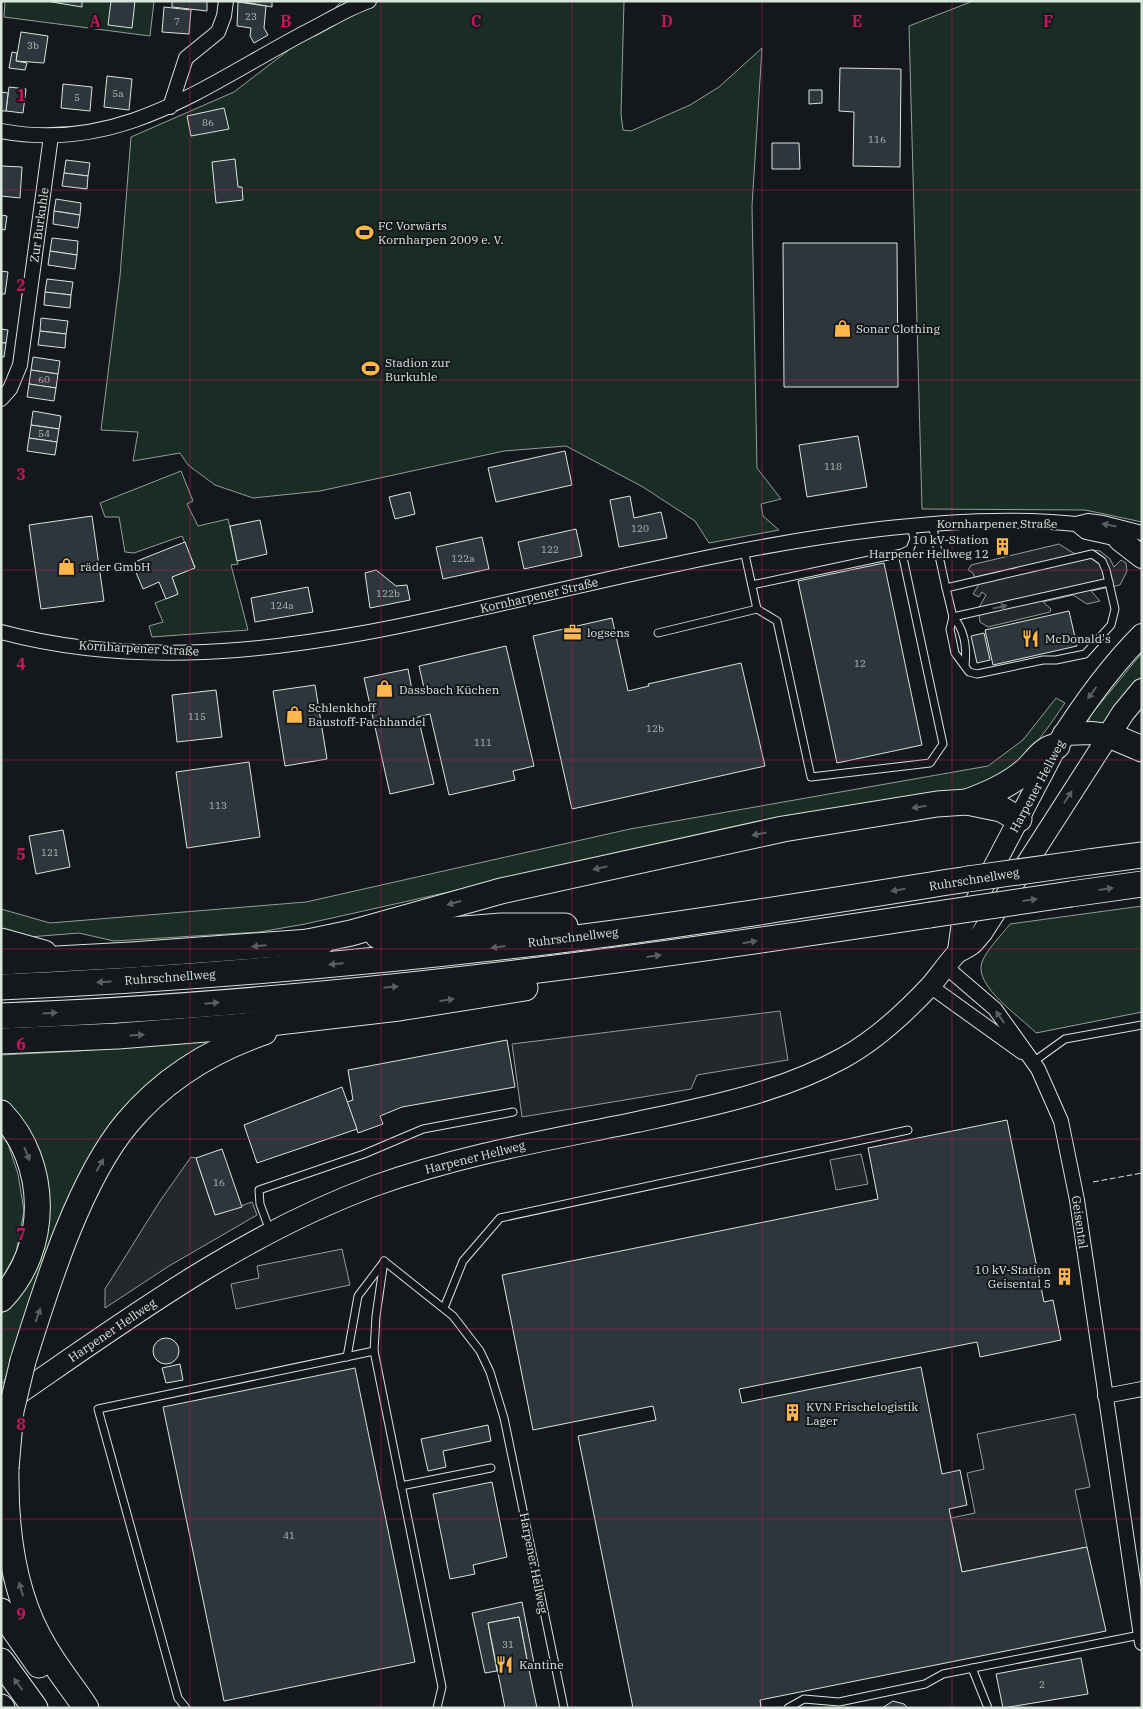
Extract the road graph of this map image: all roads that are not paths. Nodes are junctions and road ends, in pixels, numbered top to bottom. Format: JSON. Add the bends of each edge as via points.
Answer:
{"nodes":[{"id":1,"x":226,"y":1,"type":"edge"},
{"id":2,"x":369,"y":1,"type":"edge"},
{"id":3,"x":170,"y":107,"type":"junction"},
{"id":4,"x":1,"y":131,"type":"edge"},
{"id":5,"x":51,"y":136,"type":"junction"},
{"id":6,"x":1,"y":399,"type":"edge"},
{"id":7,"x":932,"y":524,"type":"junction"},
{"id":8,"x":1076,"y":524,"type":"junction"},
{"id":9,"x":911,"y":526,"type":"junction"},
{"id":10,"x":1142,"y":533,"type":"edge"},
{"id":11,"x":1120,"y":540,"type":"junction"},
{"id":12,"x":1142,"y":546,"type":"edge"},
{"id":13,"x":744,"y":550,"type":"junction"},
{"id":14,"x":902,"y":554,"type":"junction"},
{"id":15,"x":1142,"y":556,"type":"edge"},
{"id":16,"x":1109,"y":582,"type":"junction"},
{"id":17,"x":752,"y":585,"type":"junction"},
{"id":18,"x":946,"y":588,"type":"junction"},
{"id":19,"x":758,"y":609,"type":"junction"},
{"id":20,"x":952,"y":617,"type":"junction"},
{"id":21,"x":1142,"y":622,"type":"edge"},
{"id":22,"x":1,"y":632,"type":"edge"},
{"id":23,"x":658,"y":633,"type":"dead end"},
{"id":24,"x":1142,"y":635,"type":"edge"},
{"id":25,"x":1122,"y":654,"type":"junction"},
{"id":26,"x":965,"y":666,"type":"junction"},
{"id":27,"x":1142,"y":690,"type":"edge"},
{"id":28,"x":1109,"y":735,"type":"junction"},
{"id":29,"x":1061,"y":740,"type":"junction"},
{"id":30,"x":1142,"y":749,"type":"edge"},
{"id":31,"x":968,"y":802,"type":"junction"},
{"id":32,"x":1019,"y":819,"type":"junction"},
{"id":33,"x":1142,"y":855,"type":"edge"},
{"id":34,"x":1029,"y":856,"type":"junction"},
{"id":35,"x":1142,"y":884,"type":"edge"},
{"id":36,"x":685,"y":923,"type":"junction"},
{"id":37,"x":1,"y":941,"type":"edge"},
{"id":38,"x":308,"y":942,"type":"junction"},
{"id":39,"x":88,"y":958,"type":"junction"},
{"id":40,"x":952,"y":959,"type":"junction"},
{"id":41,"x":1,"y":962,"type":"edge"},
{"id":42,"x":606,"y":963,"type":"junction"},
{"id":43,"x":930,"y":986,"type":"junction"},
{"id":44,"x":1,"y":987,"type":"edge"},
{"id":45,"x":1,"y":1016,"type":"edge"},
{"id":46,"x":326,"y":1017,"type":"junction"},
{"id":47,"x":1142,"y":1025,"type":"edge"},
{"id":48,"x":1,"y":1042,"type":"edge"},
{"id":49,"x":1031,"y":1059,"type":"junction"},
{"id":50,"x":513,"y":1112,"type":"dead end"},
{"id":51,"x":1,"y":1113,"type":"edge"},
{"id":52,"x":908,"y":1130,"type":"dead end"},
{"id":53,"x":270,"y":1232,"type":"junction"},
{"id":54,"x":384,"y":1261,"type":"junction"},
{"id":55,"x":1,"y":1299,"type":"edge"},
{"id":56,"x":444,"y":1308,"type":"junction"},
{"id":57,"x":374,"y":1351,"type":"junction"},
{"id":58,"x":347,"y":1357,"type":"junction"},
{"id":59,"x":1142,"y":1388,"type":"edge"},
{"id":60,"x":1105,"y":1396,"type":"junction"},
{"id":61,"x":1,"y":1406,"type":"edge"},
{"id":62,"x":491,"y":1468,"type":"dead end"},
{"id":63,"x":401,"y":1486,"type":"junction"},
{"id":64,"x":1136,"y":1568,"type":"edge"},
{"id":65,"x":1,"y":1611,"type":"edge"},
{"id":66,"x":1141,"y":1639,"type":"edge"},
{"id":67,"x":1,"y":1661,"type":"edge"},
{"id":68,"x":972,"y":1668,"type":"junction"},
{"id":69,"x":859,"y":1699,"type":"junction"},
{"id":70,"x":35,"y":1708,"type":"edge"},
{"id":71,"x":70,"y":1708,"type":"edge"},
{"id":72,"x":86,"y":1708,"type":"edge"},
{"id":73,"x":186,"y":1708,"type":"edge"},
{"id":74,"x":437,"y":1708,"type":"edge"},
{"id":75,"x":564,"y":1708,"type":"edge"},
{"id":76,"x":788,"y":1708,"type":"edge"},
{"id":77,"x":860,"y":1708,"type":"edge"},
{"id":78,"x":988,"y":1708,"type":"edge"}],
"edges":[{"from":1,"to":3,"type":"street","via":[[218,32],[186,58]]},
{"from":2,"to":3,"type":"street","via":[[275,48]]},
{"from":3,"to":5,"type":"street","via":[[134,122],[93,132]]},
{"from":4,"to":5,"type":"street"},
{"from":5,"to":6,"type":"street","name":"Zur Burkuhle","via":[[20,365],[10,389]]},
{"from":7,"to":8,"type":"street","name":"Kornharpener Straße","via":[[1021,521]]},
{"from":7,"to":9,"type":"street","name":"Kornharpener Straße"},
{"from":7,"to":18,"type":"lane"},
{"from":10,"to":8,"type":"street","name":"Kornharpener Straße","one_way":true,"via":[[1088,521]]},
{"from":8,"to":11,"type":"street","name":"Kornharpener Straße","via":[[1086,532]]},
{"from":9,"to":13,"type":"street","name":"Kornharpener Straße"},
{"from":9,"to":14,"type":"lane","via":[[914,539],[910,549]]},
{"from":11,"to":12,"type":"street","name":"Kornharpener Straße"},
{"from":11,"to":15,"type":"main road"},
{"from":13,"to":17,"type":"lane"},
{"from":13,"to":22,"type":"street","name":"Kornharpener Straße","via":[[432,620],[290,646],[232,651],[108,650],[38,641]]},
{"from":14,"to":17,"type":"lane"},
{"from":14,"to":19,"type":"lane","via":[[943,744],[930,763],[811,777],[777,621]]},
{"from":16,"to":18,"type":"lane","via":[[1102,561],[1092,554]]},
{"from":20,"to":16,"type":"lane","one_way":true},
{"from":16,"to":26,"type":"lane","via":[[1116,610],[1114,618],[1085,654],[977,674]]},
{"from":17,"to":19,"type":"lane"},
{"from":18,"to":20,"type":"lane"},
{"from":19,"to":23,"type":"lane"},
{"from":20,"to":26,"type":"lane","via":[[950,629],[955,653]]},
{"from":20,"to":26,"type":"lane","via":[[962,626]]},
{"from":21,"to":25,"type":"main road","via":[[1123,643]]},
{"from":24,"to":25,"type":"main road","name":"Harpener Hellweg"},
{"from":25,"to":29,"type":"main road","name":"Harpener Hellweg","one_way":true},
{"from":27,"to":28,"type":"main road","name":"Harpener Hellweg"},
{"from":28,"to":29,"type":"main road","via":[[1091,733]]},
{"from":28,"to":30,"type":"highway"},
{"from":34,"to":28,"type":"main road","name":"Harpener Hellweg","one_way":true},
{"from":29,"to":31,"type":"highway","via":[[1046,748],[1025,771],[1002,787]]},
{"from":29,"to":32,"type":"main road","name":"Harpener Hellweg"},
{"from":31,"to":32,"type":"highway","via":[[1001,809]]},
{"from":31,"to":38,"type":"highway","one_way":true,"via":[[783,829],[635,860],[484,895]]},
{"from":32,"to":34,"type":"main road","via":[[1027,834]]},
{"from":32,"to":40,"type":"main road","name":"Harpener Hellweg","via":[[961,929]]},
{"from":33,"to":36,"type":"highway","name":"Ruhrschnellweg","one_way":true,"bridge":true},
{"from":34,"to":40,"type":"main road","name":"Harpener Hellweg","via":[[982,933],[972,945]]},
{"from":42,"to":35,"type":"highway","one_way":true,"bridge":true},
{"from":36,"to":38,"type":"highway","via":[[501,926]]},
{"from":36,"to":44,"type":"highway","name":"Ruhrschnellweg","one_way":true,"via":[[355,962]]},
{"from":37,"to":39,"type":"highway","via":[[38,952]]},
{"from":38,"to":39,"type":"highway","one_way":true},
{"from":39,"to":41,"type":"highway"},
{"from":40,"to":43,"type":"main road","name":"Harpener Hellweg"},
{"from":49,"to":40,"type":"street","name":"Geisental","one_way":true,"via":[[995,1009]]},
{"from":45,"to":42,"type":"highway","one_way":true,"via":[[253,1000]]},
{"from":46,"to":42,"type":"highway","one_way":true,"via":[[516,990]]},
{"from":43,"to":49,"type":"street","name":"Geisental"},
{"from":43,"to":53,"type":"main road","name":"Harpener Hellweg","via":[[880,1032],[843,1058],[759,1093],[444,1163],[364,1190]]},
{"from":48,"to":46,"type":"highway","one_way":true,"via":[[168,1032]]},
{"from":72,"to":46,"type":"highway","one_way":true,"bridge":true,"via":[[45,1648],[27,1611],[10,1540],[6,1507],[11,1411],[43,1300],[80,1203],[128,1122],[181,1074],[215,1054],[278,1028]]},
{"from":47,"to":49,"type":"lane","via":[[1065,1039]]},
{"from":49,"to":60,"type":"street","name":"Geisental","via":[[1061,1120],[1071,1164]]},
{"from":50,"to":53,"type":"lane","via":[[423,1129],[364,1154],[259,1190],[260,1204]]},
{"from":51,"to":55,"type":"highway","one_way":true,"via":[[17,1133],[30,1160],[38,1203],[34,1237],[27,1260],[19,1278]]},
{"from":52,"to":56,"type":"lane","via":[[500,1218],[463,1262]]},
{"from":53,"to":61,"type":"main road","name":"Harpener Hellweg","via":[[182,1283]]},
{"from":54,"to":56,"type":"lane","name":"Harpener Hellweg"},
{"from":54,"to":57,"type":"lane"},
{"from":54,"to":58,"type":"lane","via":[[358,1296]]},
{"from":56,"to":75,"type":"lane","name":"Harpener Hellweg","via":[[480,1351],[504,1418]]},
{"from":57,"to":58,"type":"lane"},
{"from":57,"to":63,"type":"lane"},
{"from":58,"to":73,"type":"lane","via":[[98,1408],[178,1698]]},
{"from":59,"to":60,"type":"street"},
{"from":60,"to":64,"type":"street","name":"Geisental"},
{"from":62,"to":63,"type":"lane"},
{"from":63,"to":74,"type":"lane","via":[[442,1687]]},
{"from":64,"to":66,"type":"street","name":"Geisental"},
{"from":65,"to":71,"type":"highway"},
{"from":66,"to":68,"type":"lane"},
{"from":70,"to":67,"type":"highway","one_way":true},
{"from":68,"to":69,"type":"lane","via":[[943,1674],[926,1684]]},
{"from":68,"to":78,"type":"lane"},
{"from":69,"to":76,"type":"lane","via":[[840,1702],[804,1699]]},
{"from":69,"to":77,"type":"lane"}]}
